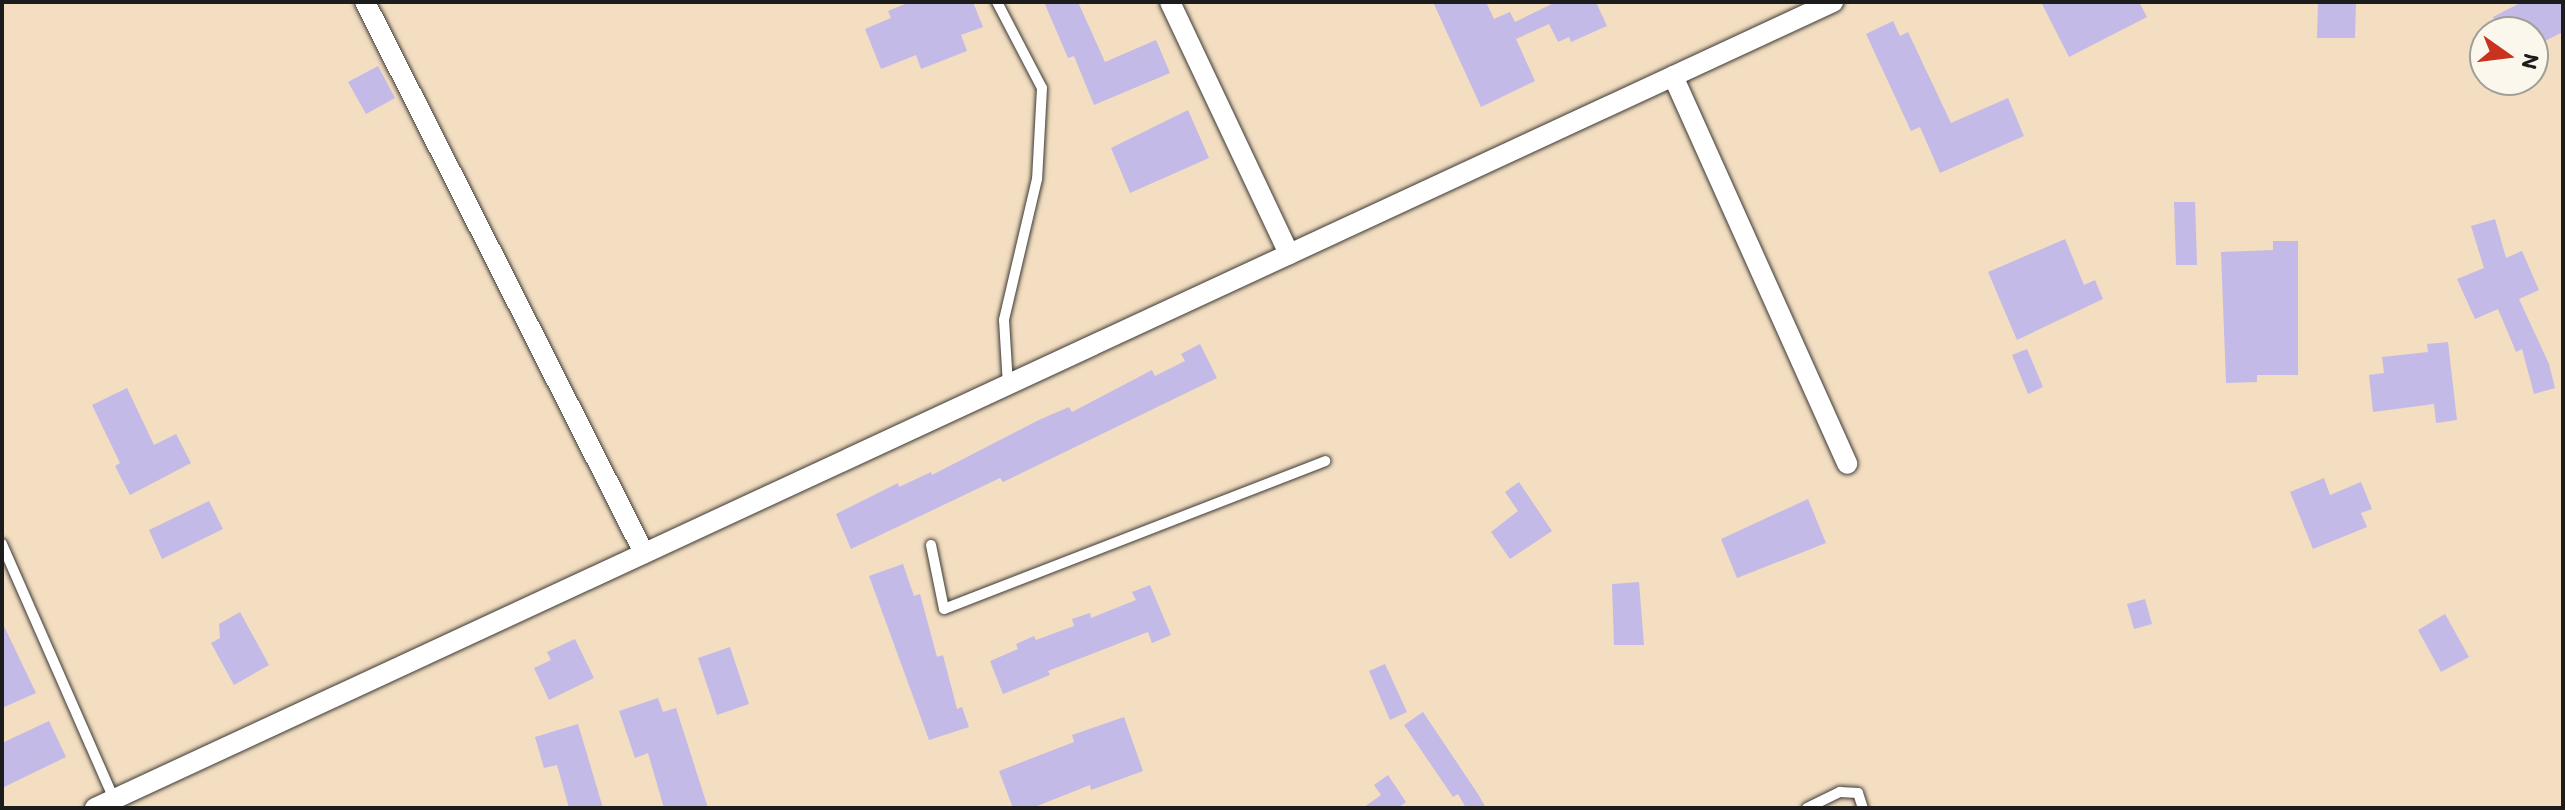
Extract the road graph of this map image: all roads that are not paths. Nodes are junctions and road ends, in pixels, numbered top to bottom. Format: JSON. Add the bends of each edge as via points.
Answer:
{"nodes":[{"id":1,"x":365,"y":2,"type":"edge"},
{"id":2,"x":997,"y":2,"type":"edge"},
{"id":3,"x":1170,"y":2,"type":"edge"},
{"id":4,"x":1828,"y":3,"type":"edge"},
{"id":5,"x":1673,"y":76,"type":"junction"},
{"id":6,"x":1289,"y":254,"type":"junction"},
{"id":7,"x":1008,"y":385,"type":"junction"},
{"id":8,"x":1325,"y":461,"type":"dead end"},
{"id":9,"x":1847,"y":464,"type":"dead end"},
{"id":10,"x":2,"y":544,"type":"edge"},
{"id":11,"x":931,"y":545,"type":"dead end"},
{"id":12,"x":644,"y":553,"type":"junction"},
{"id":13,"x":104,"y":804,"type":"edge"},
{"id":14,"x":1807,"y":808,"type":"edge"},
{"id":15,"x":1863,"y":808,"type":"edge"}],
"edges":[{"from":1,"to":12,"type":"street"},
{"from":2,"to":7,"type":"lane","via":[[1042,88],[1037,179],[1004,320]]},
{"from":3,"to":6,"type":"street"},
{"from":4,"to":5,"type":"street"},
{"from":5,"to":6,"type":"street"},
{"from":5,"to":9,"type":"street"},
{"from":6,"to":7,"type":"street"},
{"from":7,"to":12,"type":"street"},
{"from":8,"to":11,"type":"lane","via":[[944,609]]},
{"from":10,"to":13,"type":"lane"},
{"from":12,"to":13,"type":"street"},
{"from":14,"to":15,"type":"lane","via":[[1840,792],[1858,793]]}]}
